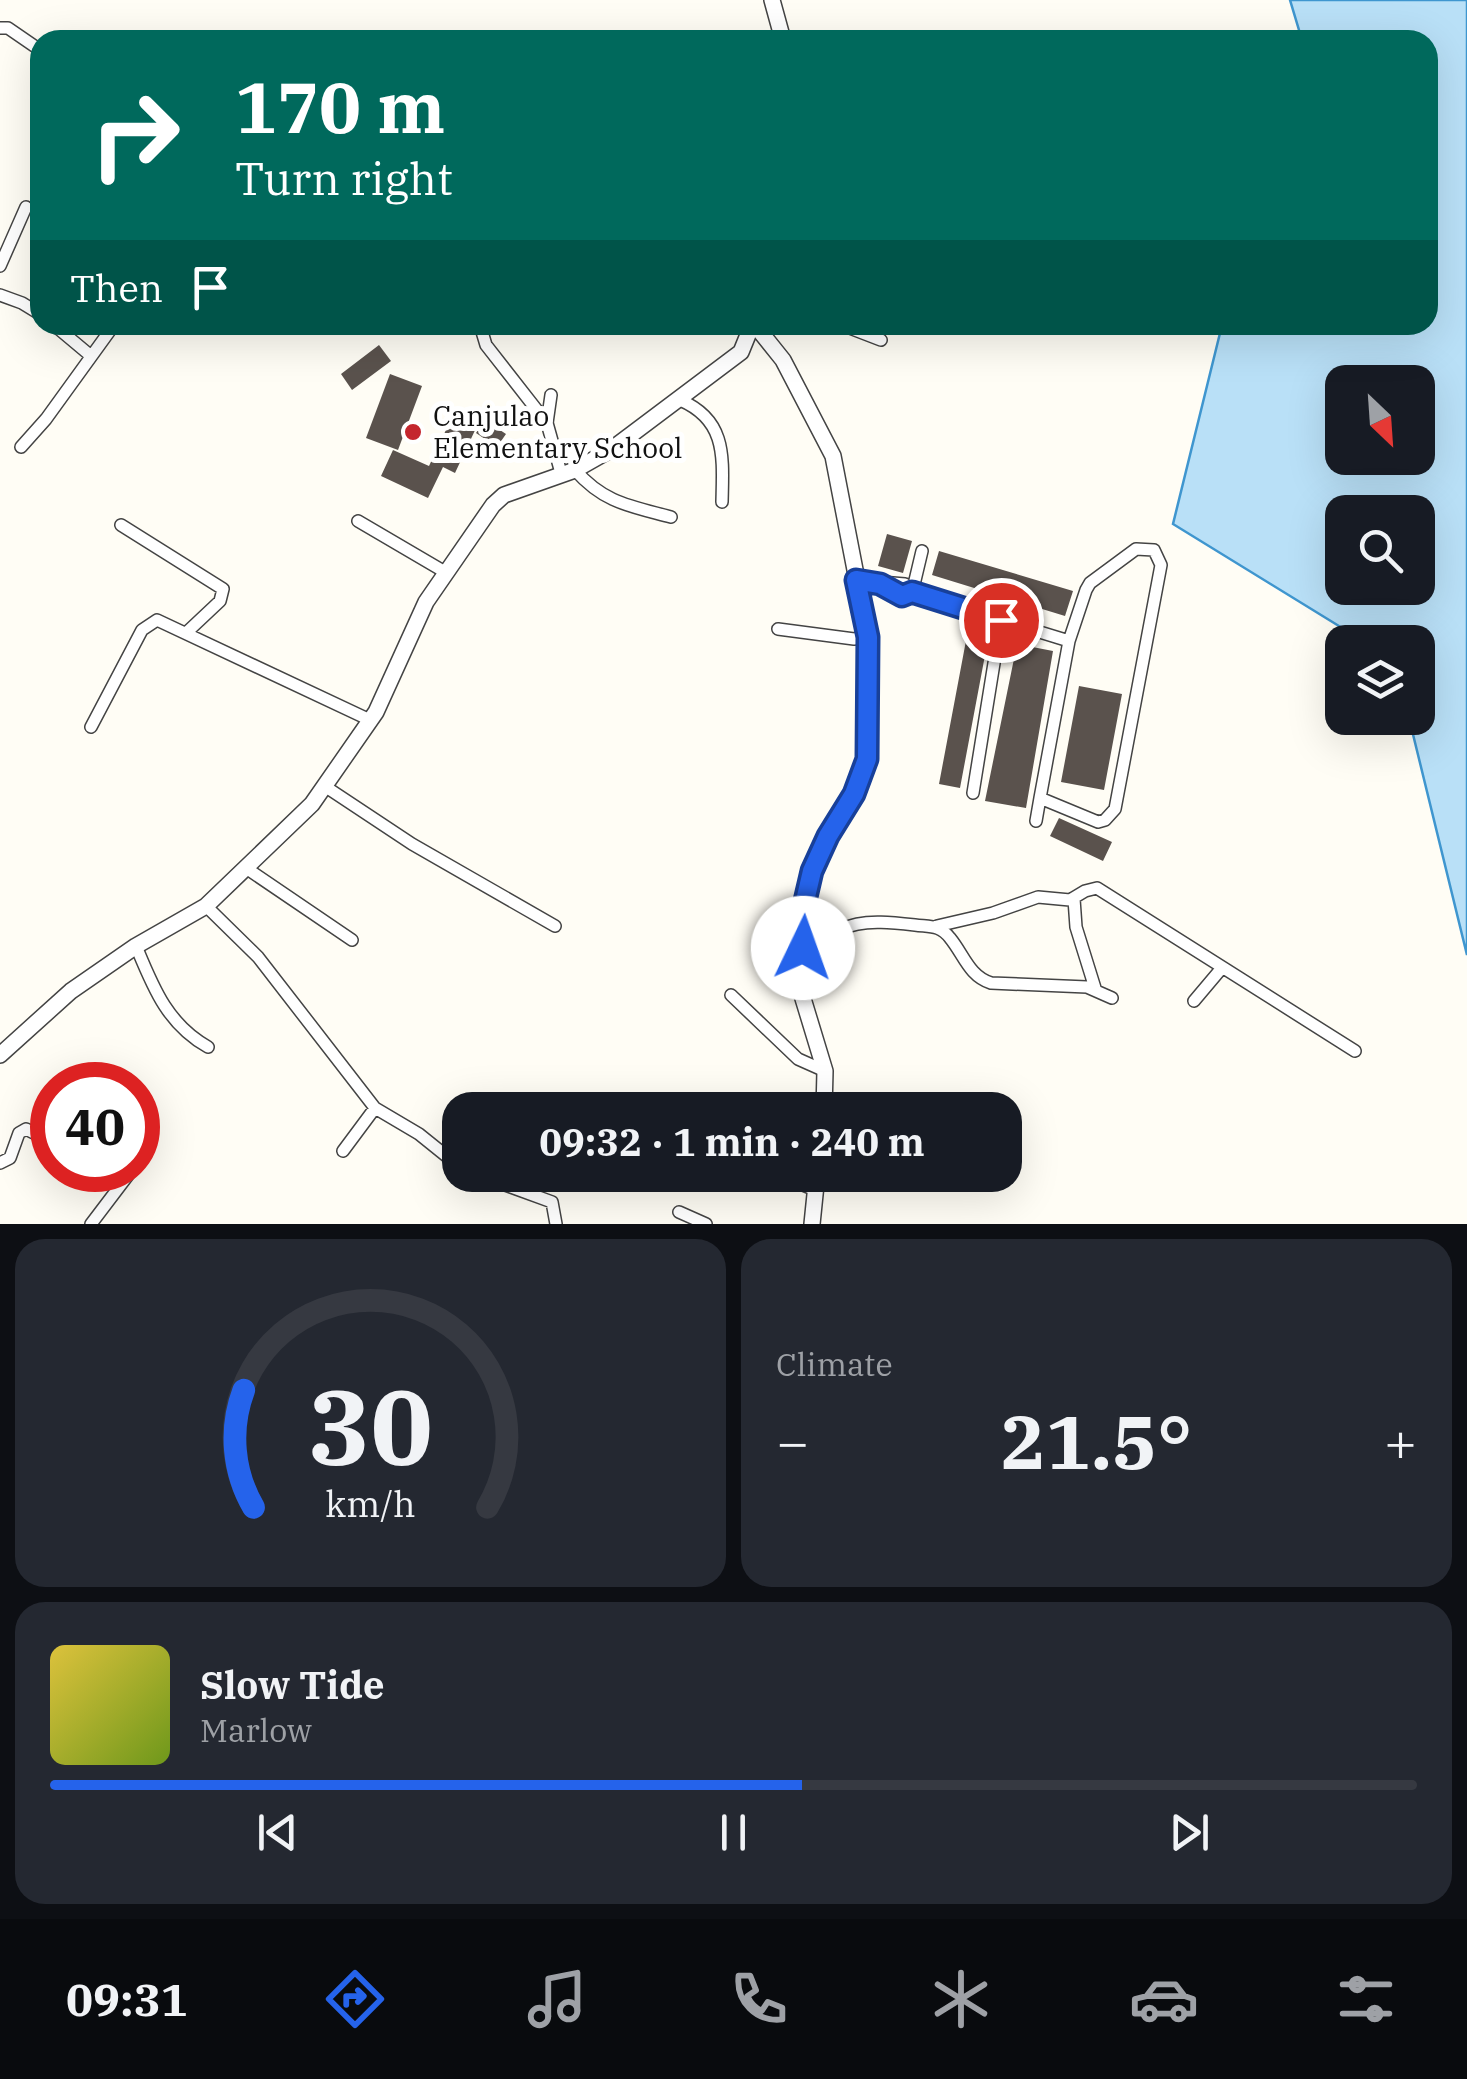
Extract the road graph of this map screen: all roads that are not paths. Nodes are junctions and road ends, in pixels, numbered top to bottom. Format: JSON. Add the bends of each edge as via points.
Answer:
{"nodes":[{"id":1,"x":772,"y":0,"type":"edge"},
{"id":2,"x":0,"y":28,"type":"edge"},
{"id":3,"x":780,"y":30,"type":"edge"},
{"id":4,"x":30,"y":43,"type":"edge"},
{"id":5,"x":26,"y":207,"type":"dead end"},
{"id":6,"x":0,"y":266,"type":"edge"},
{"id":7,"x":0,"y":295,"type":"edge"},
{"id":8,"x":30,"y":307,"type":"edge"},
{"id":9,"x":66,"y":335,"type":"edge"},
{"id":10,"x":107,"y":335,"type":"edge"},
{"id":11,"x":483,"y":335,"type":"edge"},
{"id":12,"x":749,"y":335,"type":"edge"},
{"id":13,"x":762,"y":335,"type":"edge"},
{"id":14,"x":868,"y":335,"type":"edge"},
{"id":15,"x":881,"y":340,"type":"dead end"},
{"id":16,"x":91,"y":356,"type":"junction"},
{"id":17,"x":551,"y":395,"type":"dead end"},
{"id":18,"x":680,"y":400,"type":"junction"},
{"id":19,"x":547,"y":423,"type":"junction"},
{"id":20,"x":21,"y":447,"type":"dead end"},
{"id":21,"x":568,"y":472,"type":"junction"},
{"id":22,"x":722,"y":502,"type":"dead end"},
{"id":23,"x":671,"y":517,"type":"dead end"},
{"id":24,"x":358,"y":521,"type":"dead end"},
{"id":25,"x":121,"y":526,"type":"dead end"},
{"id":26,"x":922,"y":550,"type":"dead end"},
{"id":27,"x":446,"y":572,"type":"junction"},
{"id":28,"x":856,"y":580,"type":"junction"},
{"id":29,"x":912,"y":592,"type":"junction"},
{"id":30,"x":1001,"y":620,"type":"junction"},
{"id":31,"x":778,"y":630,"type":"dead end"},
{"id":32,"x":186,"y":633,"type":"junction"},
{"id":33,"x":868,"y":637,"type":"junction"},
{"id":34,"x":1069,"y":641,"type":"junction"},
{"id":35,"x":370,"y":720,"type":"junction"},
{"id":36,"x":91,"y":727,"type":"dead end"},
{"id":37,"x":326,"y":787,"type":"junction"},
{"id":38,"x":972,"y":793,"type":"dead end"},
{"id":39,"x":1040,"y":798,"type":"junction"},
{"id":40,"x":1036,"y":821,"type":"dead end"},
{"id":41,"x":246,"y":868,"type":"junction"},
{"id":42,"x":1074,"y":899,"type":"junction"},
{"id":43,"x":206,"y":906,"type":"junction"},
{"id":44,"x":556,"y":926,"type":"dead end"},
{"id":45,"x":937,"y":926,"type":"junction"},
{"id":46,"x":352,"y":940,"type":"dead end"},
{"id":47,"x":136,"y":946,"type":"junction"},
{"id":48,"x":803,"y":948,"type":"junction"},
{"id":49,"x":1221,"y":969,"type":"junction"},
{"id":50,"x":1095,"y":988,"type":"junction"},
{"id":51,"x":731,"y":995,"type":"dead end"},
{"id":52,"x":1112,"y":998,"type":"dead end"},
{"id":53,"x":1194,"y":1001,"type":"dead end"},
{"id":54,"x":208,"y":1047,"type":"dead end"},
{"id":55,"x":1356,"y":1052,"type":"dead end"},
{"id":56,"x":0,"y":1055,"type":"edge"},
{"id":57,"x":825,"y":1071,"type":"junction"},
{"id":58,"x":824,"y":1092,"type":"edge"},
{"id":59,"x":374,"y":1108,"type":"junction"},
{"id":60,"x":30,"y":1131,"type":"edge"},
{"id":61,"x":343,"y":1151,"type":"dead end"},
{"id":62,"x":442,"y":1153,"type":"edge"},
{"id":63,"x":0,"y":1164,"type":"edge"},
{"id":64,"x":115,"y":1192,"type":"edge"},
{"id":65,"x":525,"y":1192,"type":"edge"},
{"id":66,"x":815,"y":1192,"type":"edge"},
{"id":67,"x":679,"y":1212,"type":"dead end"},
{"id":68,"x":91,"y":1224,"type":"edge"},
{"id":69,"x":556,"y":1224,"type":"edge"},
{"id":70,"x":706,"y":1224,"type":"edge"},
{"id":71,"x":812,"y":1224,"type":"edge"}],
"edges":[{"from":1,"to":3,"type":"street"},
{"from":2,"to":4,"type":"street"},
{"from":5,"to":6,"type":"street"},
{"from":7,"to":8,"type":"street"},
{"from":9,"to":16,"type":"street"},
{"from":10,"to":16,"type":"street"},
{"from":11,"to":19,"type":"street"},
{"from":12,"to":18,"type":"street","via":[[740,352]]},
{"from":13,"to":28,"type":"street","via":[[783,360],[833,456]]},
{"from":14,"to":15,"type":"street"},
{"from":16,"to":20,"type":"street"},
{"from":17,"to":19,"type":"street"},
{"from":18,"to":21,"type":"street"},
{"from":18,"to":22,"type":"street","via":[[708,416],[719,438]]},
{"from":19,"to":21,"type":"street"},
{"from":21,"to":23,"type":"street","via":[[629,506]]},
{"from":21,"to":27,"type":"street","via":[[493,505]]},
{"from":24,"to":27,"type":"street"},
{"from":25,"to":32,"type":"street","via":[[223,588],[220,601]]},
{"from":26,"to":29,"type":"street"},
{"from":27,"to":35,"type":"street"},
{"from":28,"to":29,"type":"street","via":[[902,596]]},
{"from":28,"to":33,"type":"street"},
{"from":29,"to":30,"type":"street"},
{"from":30,"to":34,"type":"street"},
{"from":30,"to":38,"type":"street"},
{"from":31,"to":33,"type":"street"},
{"from":32,"to":35,"type":"street"},
{"from":32,"to":36,"type":"street","via":[[157,620],[142,630]]},
{"from":33,"to":48,"type":"street","via":[[867,759],[812,871]]},
{"from":34,"to":39,"type":"street"},
{"from":34,"to":39,"type":"street","via":[[1090,583],[1136,549],[1154,550],[1160,565],[1115,809],[1098,822]]},
{"from":35,"to":37,"type":"street"},
{"from":37,"to":41,"type":"street"},
{"from":37,"to":44,"type":"street"},
{"from":39,"to":40,"type":"street"},
{"from":41,"to":43,"type":"street"},
{"from":41,"to":46,"type":"street"},
{"from":42,"to":45,"type":"street","via":[[1038,897]]},
{"from":42,"to":49,"type":"street","via":[[1091,889],[1105,891]]},
{"from":42,"to":50,"type":"street"},
{"from":43,"to":47,"type":"street"},
{"from":43,"to":59,"type":"street","via":[[258,957]]},
{"from":45,"to":48,"type":"street","via":[[862,922]]},
{"from":45,"to":50,"type":"street","via":[[978,979]]},
{"from":47,"to":54,"type":"street","via":[[160,1004]]},
{"from":47,"to":56,"type":"street","via":[[71,991]]},
{"from":48,"to":57,"type":"street","via":[[798,982]]},
{"from":49,"to":53,"type":"street"},
{"from":49,"to":55,"type":"street"},
{"from":50,"to":52,"type":"street"},
{"from":51,"to":57,"type":"street","via":[[798,1058]]},
{"from":57,"to":58,"type":"street"},
{"from":59,"to":61,"type":"street"},
{"from":59,"to":62,"type":"street"},
{"from":60,"to":63,"type":"street","via":[[19,1133],[10,1158]]},
{"from":64,"to":68,"type":"street"},
{"from":65,"to":69,"type":"street","via":[[552,1202]]},
{"from":66,"to":71,"type":"street"},
{"from":67,"to":70,"type":"street"}]}
